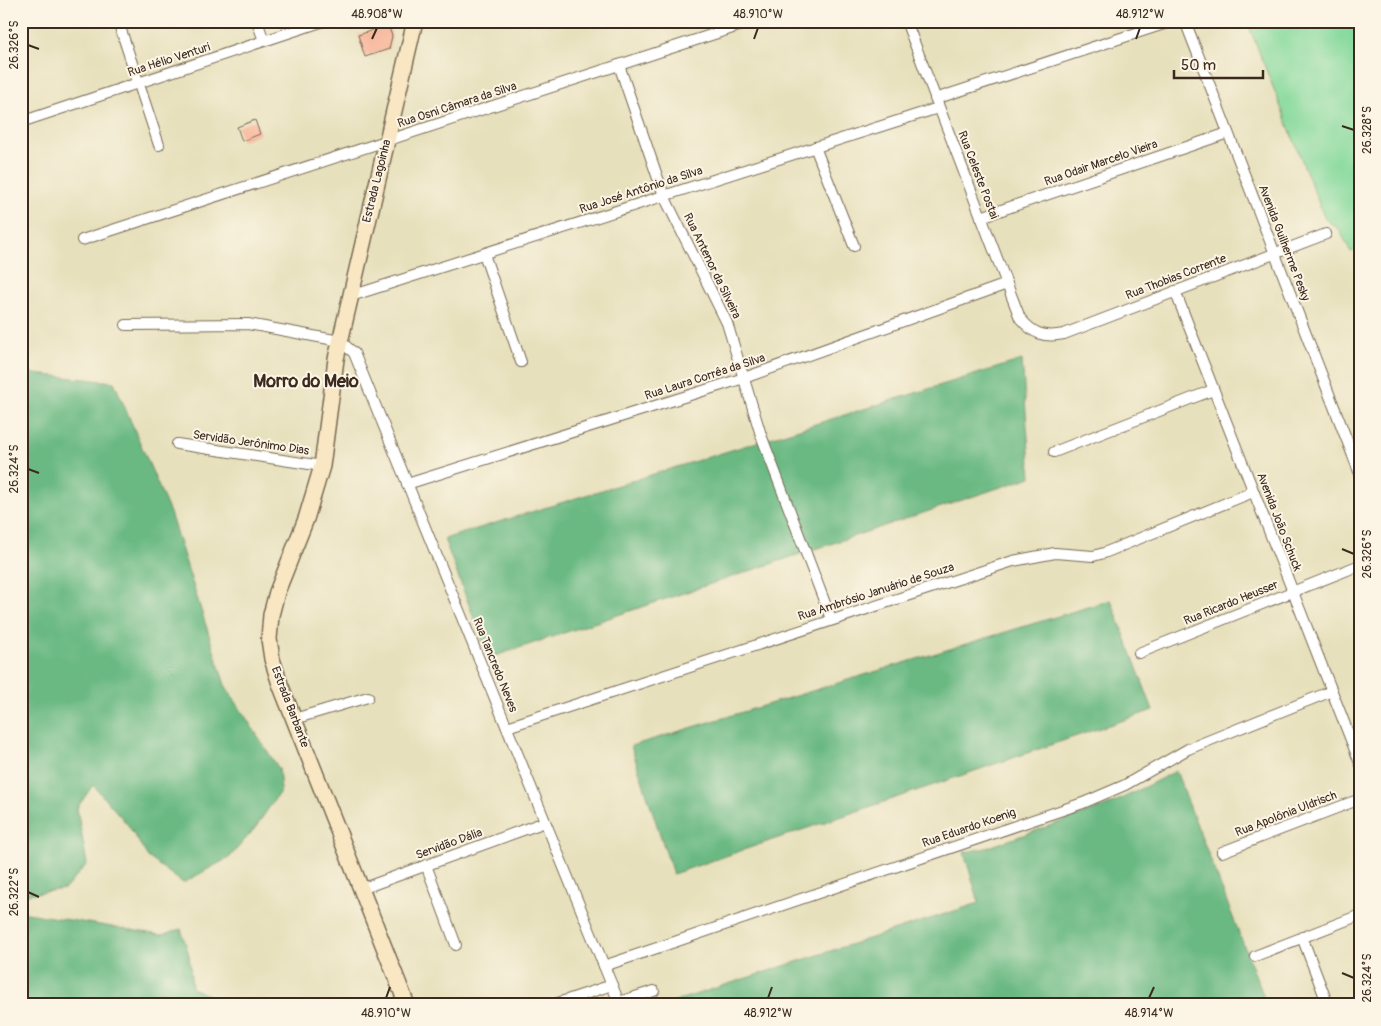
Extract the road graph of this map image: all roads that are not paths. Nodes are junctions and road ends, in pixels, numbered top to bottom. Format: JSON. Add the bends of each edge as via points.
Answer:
{"nodes":[{"id":1,"x":118,"y":21,"type":"edge"},
{"id":2,"x":257,"y":21,"type":"edge"},
{"id":3,"x":324,"y":21,"type":"edge"},
{"id":4,"x":415,"y":21,"type":"edge"},
{"id":5,"x":754,"y":21,"type":"edge"},
{"id":6,"x":906,"y":21,"type":"edge"},
{"id":7,"x":1172,"y":21,"type":"edge"},
{"id":8,"x":1185,"y":21,"type":"edge"},
{"id":9,"x":264,"y":41,"type":"junction"},
{"id":10,"x":619,"y":65,"type":"junction"},
{"id":11,"x":139,"y":83,"type":"junction"},
{"id":12,"x":937,"y":104,"type":"junction"},
{"id":13,"x":21,"y":122,"type":"edge"},
{"id":14,"x":1228,"y":133,"type":"junction"},
{"id":15,"x":387,"y":140,"type":"junction"},
{"id":16,"x":159,"y":145,"type":"dead end"},
{"id":17,"x":815,"y":147,"type":"junction"},
{"id":18,"x":664,"y":196,"type":"junction"},
{"id":19,"x":981,"y":217,"type":"junction"},
{"id":20,"x":1326,"y":234,"type":"dead end"},
{"id":21,"x":82,"y":240,"type":"dead end"},
{"id":22,"x":854,"y":246,"type":"dead end"},
{"id":23,"x":1274,"y":253,"type":"junction"},
{"id":24,"x":484,"y":254,"type":"junction"},
{"id":25,"x":1007,"y":284,"type":"junction"},
{"id":26,"x":1175,"y":291,"type":"junction"},
{"id":27,"x":350,"y":296,"type":"junction"},
{"id":28,"x":126,"y":325,"type":"dead end"},
{"id":29,"x":1034,"y":333,"type":"joint"},
{"id":30,"x":340,"y":341,"type":"junction"},
{"id":31,"x":521,"y":362,"type":"dead end"},
{"id":32,"x":744,"y":378,"type":"junction"},
{"id":33,"x":1214,"y":390,"type":"junction"},
{"id":34,"x":177,"y":444,"type":"dead end"},
{"id":35,"x":1054,"y":452,"type":"dead end"},
{"id":36,"x":322,"y":466,"type":"junction"},
{"id":37,"x":1360,"y":474,"type":"edge"},
{"id":38,"x":407,"y":484,"type":"junction"},
{"id":39,"x":1253,"y":492,"type":"junction"},
{"id":40,"x":1360,"y":566,"type":"edge"},
{"id":41,"x":1293,"y":592,"type":"junction"},
{"id":42,"x":831,"y":619,"type":"junction"},
{"id":43,"x":1139,"y":653,"type":"dead end"},
{"id":44,"x":1332,"y":691,"type":"junction"},
{"id":45,"x":368,"y":697,"type":"dead end"},
{"id":46,"x":294,"y":719,"type":"junction"},
{"id":47,"x":507,"y":727,"type":"junction"},
{"id":48,"x":1360,"y":763,"type":"edge"},
{"id":49,"x":1360,"y":799,"type":"edge"},
{"id":50,"x":546,"y":822,"type":"junction"},
{"id":51,"x":1222,"y":852,"type":"dead end"},
{"id":52,"x":426,"y":865,"type":"junction"},
{"id":53,"x":361,"y":889,"type":"junction"},
{"id":54,"x":1360,"y":915,"type":"edge"},
{"id":55,"x":1302,"y":937,"type":"junction"},
{"id":56,"x":456,"y":945,"type":"dead end"},
{"id":57,"x":1255,"y":956,"type":"dead end"},
{"id":58,"x":604,"y":966,"type":"junction"},
{"id":59,"x":612,"y":985,"type":"junction"},
{"id":60,"x":654,"y":991,"type":"dead end"},
{"id":61,"x":619,"y":1003,"type":"edge"},
{"id":62,"x":406,"y":1005,"type":"edge"},
{"id":63,"x":552,"y":1005,"type":"edge"},
{"id":64,"x":1328,"y":1005,"type":"edge"}],
"edges":[{"from":1,"to":11,"type":"street"},
{"from":2,"to":9,"type":"street"},
{"from":3,"to":9,"type":"street","name":"Rua Hélio Venturi"},
{"from":4,"to":15,"type":"main road","name":"Estrada Lagoinha"},
{"from":5,"to":10,"type":"street","name":"Rua Osni Câmara da Silva"},
{"from":6,"to":12,"type":"street","name":"Rua Celeste Postai"},
{"from":7,"to":12,"type":"street","name":"Rua José Antônio da Silva"},
{"from":8,"to":14,"type":"street","name":"Avenida Guilherme Pesky"},
{"from":9,"to":11,"type":"street","name":"Rua Hélio Venturi"},
{"from":10,"to":15,"type":"street","name":"Rua Osni Câmara da Silva"},
{"from":10,"to":18,"type":"street","name":"Rua Antenor da Silveira"},
{"from":11,"to":13,"type":"street","name":"Rua Hélio Venturi"},
{"from":11,"to":16,"type":"street"},
{"from":12,"to":17,"type":"street","name":"Rua José Antônio da Silva"},
{"from":12,"to":19,"type":"street","name":"Rua Celeste Postai"},
{"from":14,"to":19,"type":"street","name":"Rua Odair Marcelo Vieira"},
{"from":14,"to":23,"type":"street","name":"Avenida Guilherme Pesky"},
{"from":15,"to":21,"type":"street","name":"Rua Osni Câmara da Silva"},
{"from":15,"to":27,"type":"main road","name":"Estrada Lagoinha"},
{"from":17,"to":18,"type":"street","name":"Rua José Antônio da Silva"},
{"from":17,"to":22,"type":"street"},
{"from":18,"to":24,"type":"street","name":"Rua José Antônio da Silva"},
{"from":18,"to":32,"type":"street","name":"Rua Antenor da Silveira","via":[[720,306]]},
{"from":19,"to":25,"type":"street","name":"Rua Celeste Postai"},
{"from":20,"to":23,"type":"street","name":"Rua Thobias Corrente"},
{"from":23,"to":26,"type":"street","name":"Rua Thobias Corrente"},
{"from":23,"to":37,"type":"street","name":"Avenida Guilherme Pesky"},
{"from":24,"to":27,"type":"street","name":"Rua José Antônio da Silva"},
{"from":24,"to":31,"type":"street"},
{"from":25,"to":29,"type":"street","name":"Rua Celeste Postai","via":[[1020,318]]},
{"from":25,"to":32,"type":"street","name":"Rua Laura Corrêa da Silva"},
{"from":26,"to":29,"type":"street","name":"Rua Thobias Corrente","via":[[1064,334],[1050,337]]},
{"from":26,"to":33,"type":"street","name":"Avenida João Schuck"},
{"from":27,"to":30,"type":"main road","name":"Estrada Lagoinha"},
{"from":28,"to":30,"type":"street","via":[[248,324]]},
{"from":30,"to":36,"type":"main road","name":"Estrada Barbante"},
{"from":30,"to":38,"type":"street","name":"Rua Tancredo Neves","via":[[354,353]]},
{"from":32,"to":38,"type":"street","name":"Rua Laura Corrêa da Silva"},
{"from":32,"to":42,"type":"street","name":"Rua Antenor da Silveira","via":[[761,435]]},
{"from":33,"to":35,"type":"street"},
{"from":33,"to":39,"type":"street","name":"Avenida João Schuck"},
{"from":34,"to":36,"type":"street","name":"Servidão Jerônimo Dias"},
{"from":36,"to":46,"type":"main road","name":"Estrada Barbante","via":[[270,615],[272,659]]},
{"from":38,"to":47,"type":"street","name":"Rua Tancredo Neves"},
{"from":39,"to":41,"type":"street","name":"Avenida João Schuck"},
{"from":39,"to":42,"type":"street","name":"Rua Ambrósio Januário de Souza","via":[[1104,553],[1086,556],[1055,552],[1031,556]]},
{"from":40,"to":41,"type":"street","name":"Rua Ricardo Heusser"},
{"from":41,"to":43,"type":"street","name":"Rua Ricardo Heusser"},
{"from":41,"to":44,"type":"street","name":"Avenida João Schuck"},
{"from":42,"to":47,"type":"street","name":"Rua Ambrósio Januário de Souza"},
{"from":44,"to":48,"type":"street","name":"Avenida João Schuck"},
{"from":44,"to":58,"type":"street","name":"Rua Eduardo Koenig","via":[[1188,749],[1125,785],[1083,803]]},
{"from":45,"to":46,"type":"street"},
{"from":46,"to":53,"type":"main road","name":"Estrada Barbante"},
{"from":47,"to":50,"type":"street","name":"Rua Tancredo Neves"},
{"from":49,"to":51,"type":"street","name":"Rua Apolônia Uldrisch"},
{"from":50,"to":52,"type":"street","name":"Servidão Dália"},
{"from":50,"to":58,"type":"street","name":"Rua Tancredo Neves"},
{"from":52,"to":53,"type":"street","name":"Servidão Dália"},
{"from":52,"to":56,"type":"street"},
{"from":53,"to":62,"type":"main road","name":"Estrada Barbante"},
{"from":54,"to":55,"type":"street"},
{"from":55,"to":57,"type":"street"},
{"from":55,"to":64,"type":"street"},
{"from":58,"to":59,"type":"street","name":"Rua Tancredo Neves"},
{"from":59,"to":61,"type":"street","name":"Rua Tancredo Neves"},
{"from":59,"to":63,"type":"street"},
{"from":60,"to":61,"type":"street"}]}
